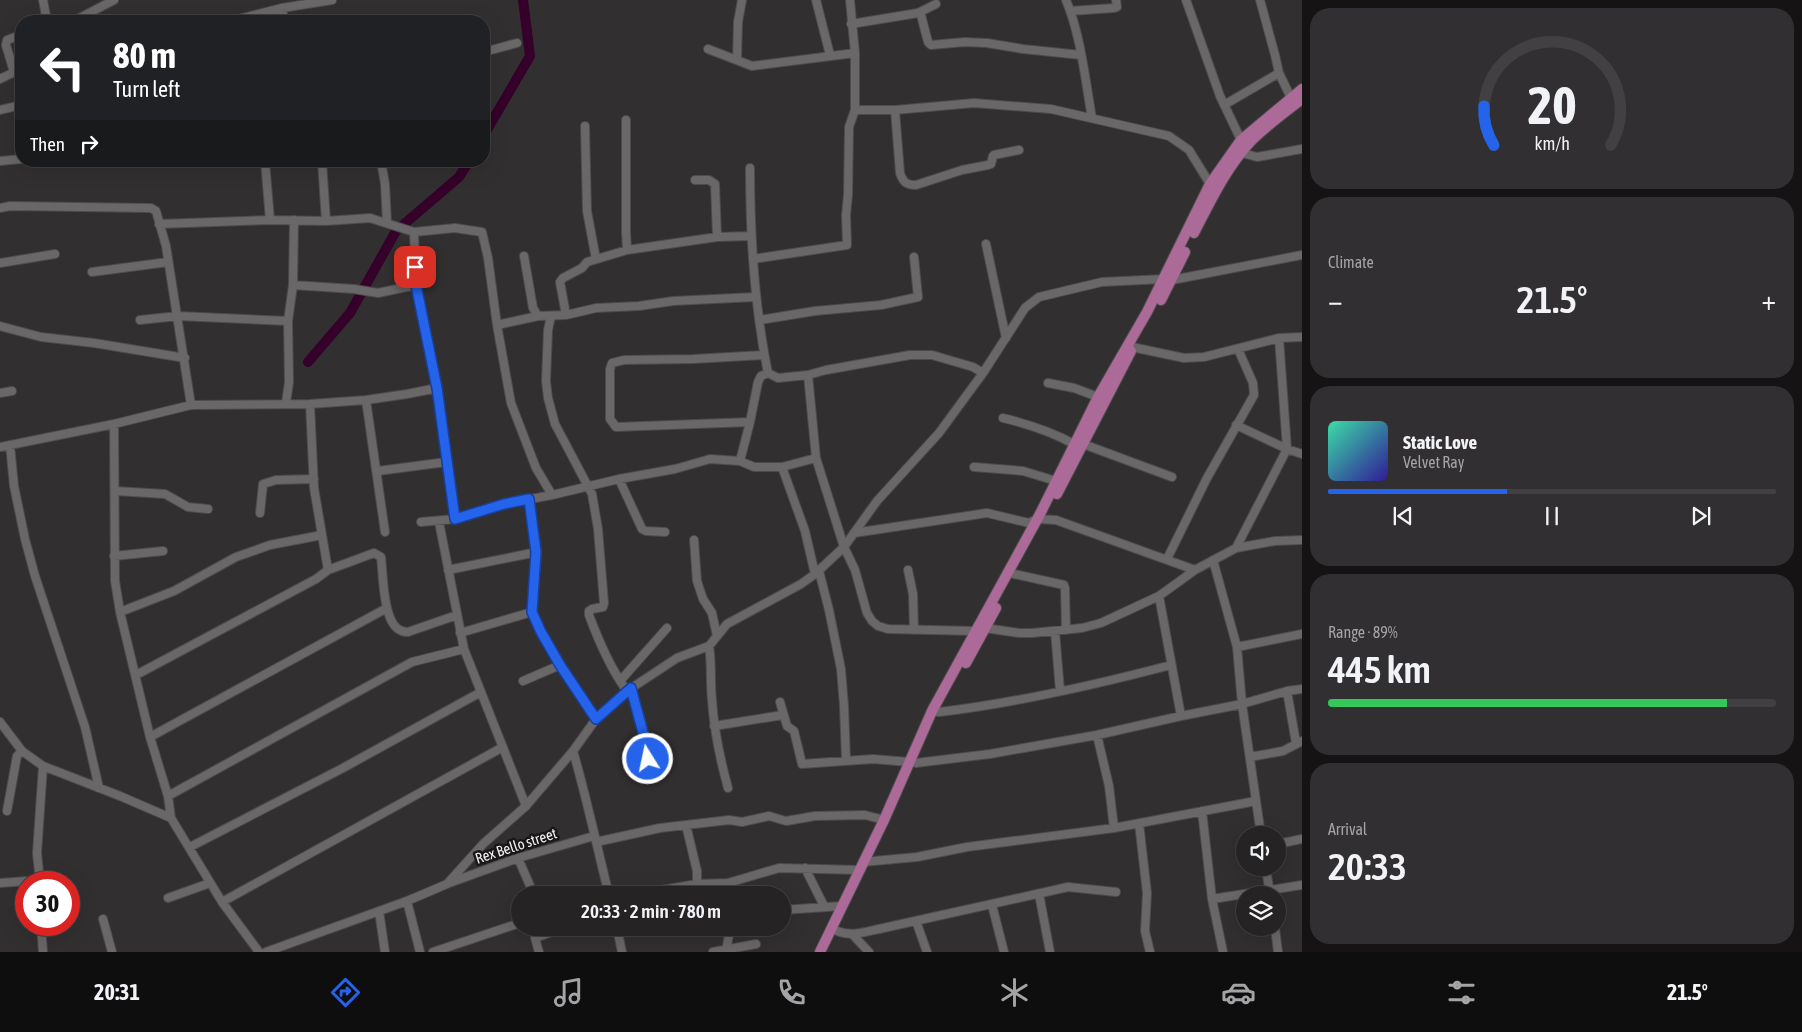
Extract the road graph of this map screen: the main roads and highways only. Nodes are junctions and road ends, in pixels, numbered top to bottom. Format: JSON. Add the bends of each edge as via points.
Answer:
{"nodes":[{"id":1,"x":1302,"y":90,"type":"edge"},
{"id":2,"x":1296,"y":101,"type":"edge"},
{"id":3,"x":1168,"y":280,"type":"junction"},
{"id":4,"x":1130,"y":347,"type":"junction"},
{"id":5,"x":1079,"y":444,"type":"junction"},
{"id":6,"x":1040,"y":519,"type":"junction"},
{"id":7,"x":980,"y":630,"type":"junction"},
{"id":8,"x":913,"y":763,"type":"junction"},
{"id":9,"x":864,"y":865,"type":"junction"},
{"id":10,"x":820,"y":952,"type":"edge"},
{"id":11,"x":826,"y":952,"type":"edge"}],
"edges":[{"from":1,"to":2,"type":"main road"},
{"from":2,"to":3,"type":"main road","via":[[1252,141],[1230,167]]},
{"from":2,"to":3,"type":"main road","via":[[1241,140],[1210,184]]},
{"from":3,"to":4,"type":"main road"},
{"from":4,"to":5,"type":"main road"},
{"from":4,"to":5,"type":"main road","via":[[1098,397]]},
{"from":5,"to":6,"type":"main road"},
{"from":5,"to":6,"type":"main road","via":[[1056,481]]},
{"from":6,"to":7,"type":"main road"},
{"from":6,"to":7,"type":"main road","via":[[1014,574]]},
{"from":7,"to":8,"type":"main road","via":[[935,712]]},
{"from":8,"to":9,"type":"main road"},
{"from":8,"to":9,"type":"main road"},
{"from":9,"to":10,"type":"main road"},
{"from":9,"to":11,"type":"main road"}]}
